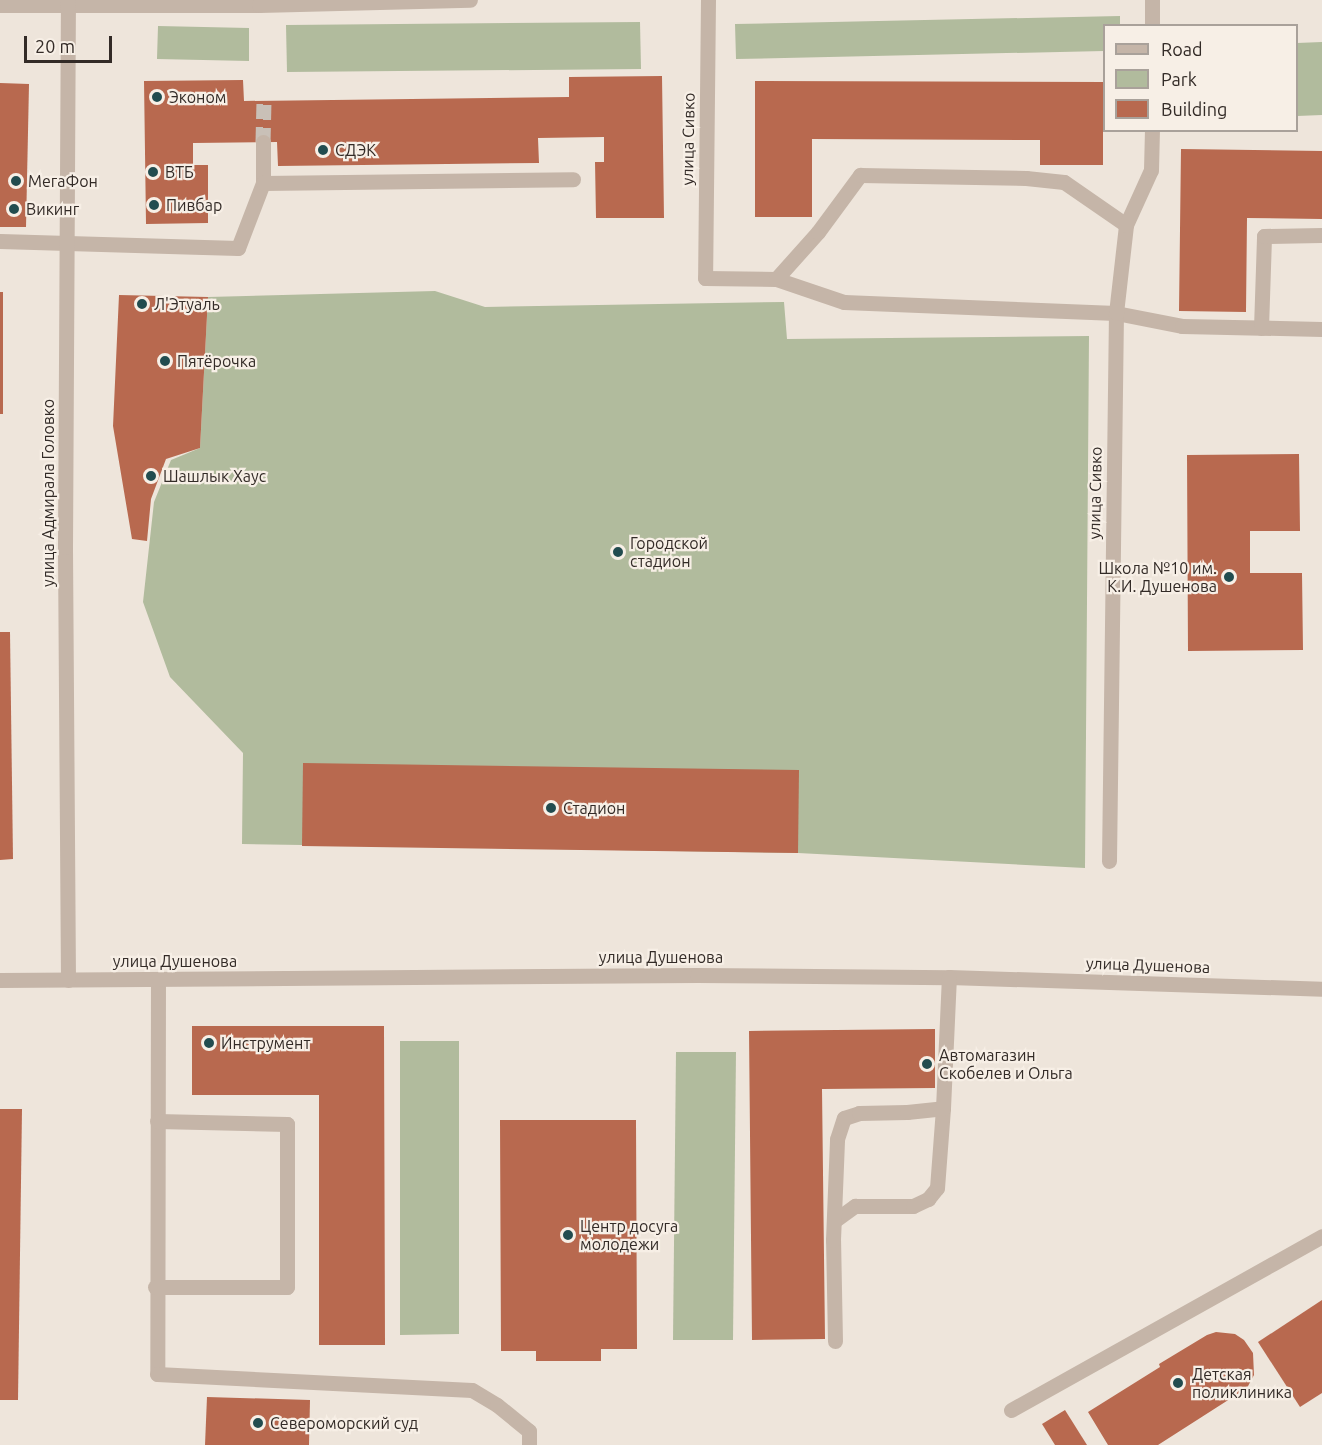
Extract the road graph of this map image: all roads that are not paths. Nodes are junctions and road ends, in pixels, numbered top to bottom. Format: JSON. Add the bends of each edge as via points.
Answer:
{"nodes":[{"id":1,"x":470,"y":0,"type":"edge"},
{"id":2,"x":708,"y":0,"type":"edge"},
{"id":3,"x":1152,"y":0,"type":"edge"},
{"id":4,"x":68,"y":3,"type":"edge"},
{"id":5,"x":0,"y":5,"type":"edge"},
{"id":6,"x":1152,"y":24,"type":"edge"},
{"id":7,"x":1152,"y":132,"type":"edge"},
{"id":8,"x":263,"y":142,"type":"tunnel mouth"},
{"id":9,"x":573,"y":179,"type":"dead end"},
{"id":10,"x":262,"y":183,"type":"junction"},
{"id":11,"x":1126,"y":225,"type":"junction"},
{"id":12,"x":1322,"y":236,"type":"edge"},
{"id":13,"x":0,"y":241,"type":"edge"},
{"id":14,"x":68,"y":244,"type":"junction"},
{"id":15,"x":776,"y":279,"type":"junction"},
{"id":16,"x":1116,"y":313,"type":"junction"},
{"id":17,"x":1262,"y":328,"type":"junction"},
{"id":18,"x":1322,"y":329,"type":"edge"},
{"id":19,"x":1109,"y":861,"type":"dead end"},
{"id":20,"x":948,"y":977,"type":"junction"},
{"id":21,"x":158,"y":979,"type":"junction"},
{"id":22,"x":0,"y":980,"type":"edge"},
{"id":23,"x":68,"y":980,"type":"junction"},
{"id":24,"x":1322,"y":988,"type":"edge"},
{"id":25,"x":943,"y":1108,"type":"junction"},
{"id":26,"x":158,"y":1121,"type":"junction"},
{"id":27,"x":834,"y":1221,"type":"junction"},
{"id":28,"x":1322,"y":1236,"type":"edge"},
{"id":29,"x":155,"y":1287,"type":"junction"},
{"id":30,"x":835,"y":1341,"type":"dead end"},
{"id":31,"x":1011,"y":1410,"type":"dead end"},
{"id":32,"x":529,"y":1445,"type":"edge"}],
"edges":[{"from":1,"to":4,"type":"street"},
{"from":2,"to":15,"type":"street","name":"улица Сивко","via":[[705,278]]},
{"from":3,"to":6,"type":"street"},
{"from":4,"to":5,"type":"street"},
{"from":4,"to":14,"type":"street","name":"улица Адмирала Головко"},
{"from":7,"to":11,"type":"street","name":"улица Сивко","via":[[1151,170]]},
{"from":8,"to":10,"type":"street"},
{"from":9,"to":10,"type":"street"},
{"from":10,"to":14,"type":"street","via":[[238,248]]},
{"from":11,"to":15,"type":"street","via":[[1064,182],[860,175],[818,232]]},
{"from":11,"to":16,"type":"street","name":"улица Сивко"},
{"from":12,"to":17,"type":"street","via":[[1264,236]]},
{"from":13,"to":14,"type":"street"},
{"from":14,"to":23,"type":"street","name":"улица Адмирала Головко"},
{"from":15,"to":16,"type":"street","via":[[843,302]]},
{"from":16,"to":17,"type":"street","via":[[1182,326]]},
{"from":16,"to":19,"type":"street","name":"улица Сивко"},
{"from":17,"to":18,"type":"street"},
{"from":20,"to":21,"type":"street","name":"улица Душенова"},
{"from":20,"to":24,"type":"street","name":"улица Душенова"},
{"from":20,"to":25,"type":"street"},
{"from":21,"to":23,"type":"street","name":"улица Душенова"},
{"from":21,"to":26,"type":"street"},
{"from":22,"to":23,"type":"street","name":"улица Душенова"},
{"from":25,"to":27,"type":"street","via":[[937,1188],[928,1199],[913,1206],[855,1206]]},
{"from":25,"to":27,"type":"street","via":[[859,1113],[844,1118],[837,1139]]},
{"from":26,"to":29,"type":"street"},
{"from":26,"to":29,"type":"street","via":[[287,1124],[287,1287]]},
{"from":27,"to":30,"type":"street"},
{"from":28,"to":31,"type":"street"},
{"from":29,"to":32,"type":"street","via":[[157,1374],[471,1390],[529,1431]]}]}
